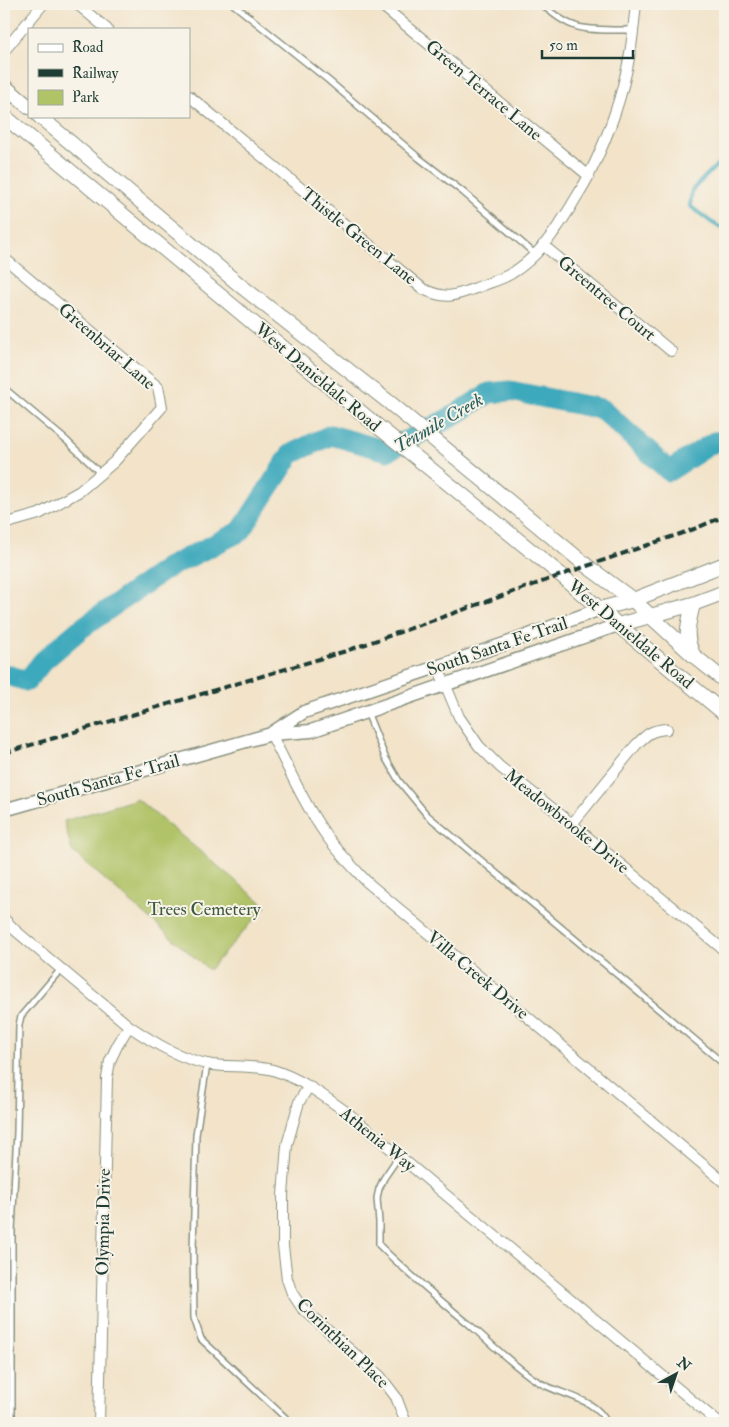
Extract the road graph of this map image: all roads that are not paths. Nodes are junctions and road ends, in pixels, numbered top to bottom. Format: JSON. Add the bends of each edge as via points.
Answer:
{"nodes":[{"id":1,"x":43,"y":4,"type":"edge"},
{"id":2,"x":77,"y":4,"type":"edge"},
{"id":3,"x":234,"y":4,"type":"edge"},
{"id":4,"x":380,"y":4,"type":"edge"},
{"id":5,"x":541,"y":4,"type":"edge"},
{"id":6,"x":636,"y":4,"type":"edge"},
{"id":7,"x":106,"y":28,"type":"edge"},
{"id":8,"x":633,"y":30,"type":"junction"},
{"id":9,"x":4,"y":51,"type":"edge"},
{"id":10,"x":4,"y":86,"type":"edge"},
{"id":11,"x":190,"y":97,"type":"edge"},
{"id":12,"x":28,"y":106,"type":"edge"},
{"id":13,"x":4,"y":116,"type":"edge"},
{"id":14,"x":41,"y":118,"type":"edge"},
{"id":15,"x":589,"y":176,"type":"junction"},
{"id":16,"x":543,"y":245,"type":"junction"},
{"id":17,"x":535,"y":254,"type":"junction"},
{"id":18,"x":4,"y":258,"type":"edge"},
{"id":19,"x":241,"y":286,"type":"junction"},
{"id":20,"x":226,"y":301,"type":"junction"},
{"id":21,"x":671,"y":351,"type":"dead end"},
{"id":22,"x":4,"y":388,"type":"edge"},
{"id":23,"x":100,"y":473,"type":"junction"},
{"id":24,"x":4,"y":524,"type":"edge"},
{"id":25,"x":725,"y":564,"type":"edge"},
{"id":26,"x":725,"y":592,"type":"edge"},
{"id":27,"x":633,"y":600,"type":"junction"},
{"id":28,"x":693,"y":604,"type":"junction"},
{"id":29,"x":600,"y":609,"type":"junction"},
{"id":30,"x":653,"y":617,"type":"junction"},
{"id":31,"x":618,"y":625,"type":"junction"},
{"id":32,"x":693,"y":655,"type":"junction"},
{"id":33,"x":438,"y":667,"type":"junction"},
{"id":34,"x":725,"y":681,"type":"edge"},
{"id":35,"x":445,"y":684,"type":"junction"},
{"id":36,"x":360,"y":694,"type":"junction"},
{"id":37,"x":366,"y":711,"type":"junction"},
{"id":38,"x":725,"y":714,"type":"edge"},
{"id":39,"x":667,"y":729,"type":"dead end"},
{"id":40,"x":270,"y":734,"type":"junction"},
{"id":41,"x":4,"y":810,"type":"edge"},
{"id":42,"x":572,"y":824,"type":"junction"},
{"id":43,"x":4,"y":919,"type":"edge"},
{"id":44,"x":725,"y":951,"type":"edge"},
{"id":45,"x":61,"y":969,"type":"junction"},
{"id":46,"x":129,"y":1026,"type":"junction"},
{"id":47,"x":207,"y":1063,"type":"junction"},
{"id":48,"x":725,"y":1064,"type":"edge"},
{"id":49,"x":309,"y":1086,"type":"junction"},
{"id":50,"x":399,"y":1155,"type":"junction"},
{"id":51,"x":725,"y":1183,"type":"edge"},
{"id":52,"x":714,"y":1422,"type":"edge"},
{"id":53,"x":12,"y":1423,"type":"edge"},
{"id":54,"x":99,"y":1423,"type":"edge"},
{"id":55,"x":291,"y":1423,"type":"edge"},
{"id":56,"x":406,"y":1423,"type":"edge"},
{"id":57,"x":607,"y":1423,"type":"edge"}],
"edges":[{"from":1,"to":9,"type":"street"},
{"from":2,"to":7,"type":"street"},
{"from":3,"to":17,"type":"lane"},
{"from":4,"to":15,"type":"street","name":"Green Terrace Lane"},
{"from":5,"to":8,"type":"lane","via":[[562,20],[578,27]]},
{"from":6,"to":8,"type":"street","name":"Thistle Green Lane"},
{"from":8,"to":15,"type":"street","name":"Thistle Green Lane","via":[[615,115]]},
{"from":10,"to":12,"type":"main road"},
{"from":11,"to":17,"type":"street","name":"Thistle Green Lane","via":[[423,289],[436,295],[456,295],[495,281],[512,273]]},
{"from":13,"to":20,"type":"main road","name":"West Danieldale Road"},
{"from":14,"to":19,"type":"main road","name":"West Danieldale Road"},
{"from":15,"to":16,"type":"street","name":"Thistle Green Lane"},
{"from":16,"to":17,"type":"street","name":"Thistle Green Lane"},
{"from":16,"to":21,"type":"street","name":"Greentree Court"},
{"from":18,"to":23,"type":"street","name":"Greenbriar Lane","via":[[158,387],[162,407],[114,462]]},
{"from":19,"to":20,"type":"main road"},
{"from":19,"to":27,"type":"main road","name":"West Danieldale Road","via":[[390,403],[586,566]]},
{"from":20,"to":29,"type":"main road","name":"West Danieldale Road"},
{"from":22,"to":23,"type":"lane"},
{"from":23,"to":24,"type":"street","name":"Greenbriar Lane","via":[[80,491],[39,514]]},
{"from":25,"to":27,"type":"main road","name":"South Santa Fe Trail"},
{"from":26,"to":28,"type":"main road","name":"South Santa Fe Trail"},
{"from":27,"to":29,"type":"main road","name":"South Santa Fe Trail"},
{"from":27,"to":30,"type":"main road","name":"West Danieldale Road"},
{"from":28,"to":30,"type":"main road","name":"South Santa Fe Trail"},
{"from":28,"to":32,"type":"main road","via":[[687,642]]},
{"from":29,"to":31,"type":"main road","name":"West Danieldale Road"},
{"from":29,"to":33,"type":"street","name":"South Santa Fe Trail"},
{"from":30,"to":31,"type":"main road","name":"South Santa Fe Trail"},
{"from":30,"to":32,"type":"main road","name":"West Danieldale Road"},
{"from":31,"to":35,"type":"street","name":"South Santa Fe Trail"},
{"from":31,"to":38,"type":"main road","name":"West Danieldale Road"},
{"from":32,"to":34,"type":"main road","name":"West Danieldale Road"},
{"from":33,"to":35,"type":"street","name":"Meadowbrooke Drive"},
{"from":33,"to":36,"type":"street","name":"South Santa Fe Trail"},
{"from":35,"to":37,"type":"street","name":"South Santa Fe Trail"},
{"from":35,"to":42,"type":"street","name":"Meadowbrooke Drive","via":[[459,717],[478,746]]},
{"from":36,"to":37,"type":"street"},
{"from":36,"to":40,"type":"street","name":"South Santa Fe Trail","via":[[304,712]]},
{"from":37,"to":40,"type":"street","name":"South Santa Fe Trail","via":[[311,731]]},
{"from":37,"to":48,"type":"lane","via":[[399,781],[427,815]]},
{"from":39,"to":42,"type":"street","via":[[647,734],[636,745]]},
{"from":40,"to":41,"type":"street","name":"South Santa Fe Trail"},
{"from":40,"to":51,"type":"street","name":"Villa Creek Drive","via":[[326,836],[367,882]]},
{"from":42,"to":44,"type":"street","name":"Meadowbrooke Drive"},
{"from":43,"to":45,"type":"street","name":"Athenia Way"},
{"from":45,"to":46,"type":"street","name":"Athenia Way"},
{"from":45,"to":53,"type":"lane","via":[[21,1016],[19,1024],[12,1230]]},
{"from":46,"to":47,"type":"street","name":"Athenia Way","via":[[166,1048]]},
{"from":46,"to":54,"type":"street","name":"Olympia Drive","via":[[110,1061],[107,1078]]},
{"from":47,"to":49,"type":"street","name":"Athenia Way","via":[[271,1069]]},
{"from":47,"to":55,"type":"lane","via":[[196,1135],[194,1318],[201,1339]]},
{"from":49,"to":50,"type":"street","name":"Athenia Way"},
{"from":49,"to":56,"type":"street","name":"Corinthian Place","via":[[293,1121],[286,1153],[283,1246],[287,1279],[302,1308],[380,1376],[396,1396]]},
{"from":50,"to":52,"type":"street","name":"Athenia Way"},
{"from":50,"to":57,"type":"lane","via":[[379,1189],[379,1245],[514,1364],[544,1385],[591,1405]]}]}
